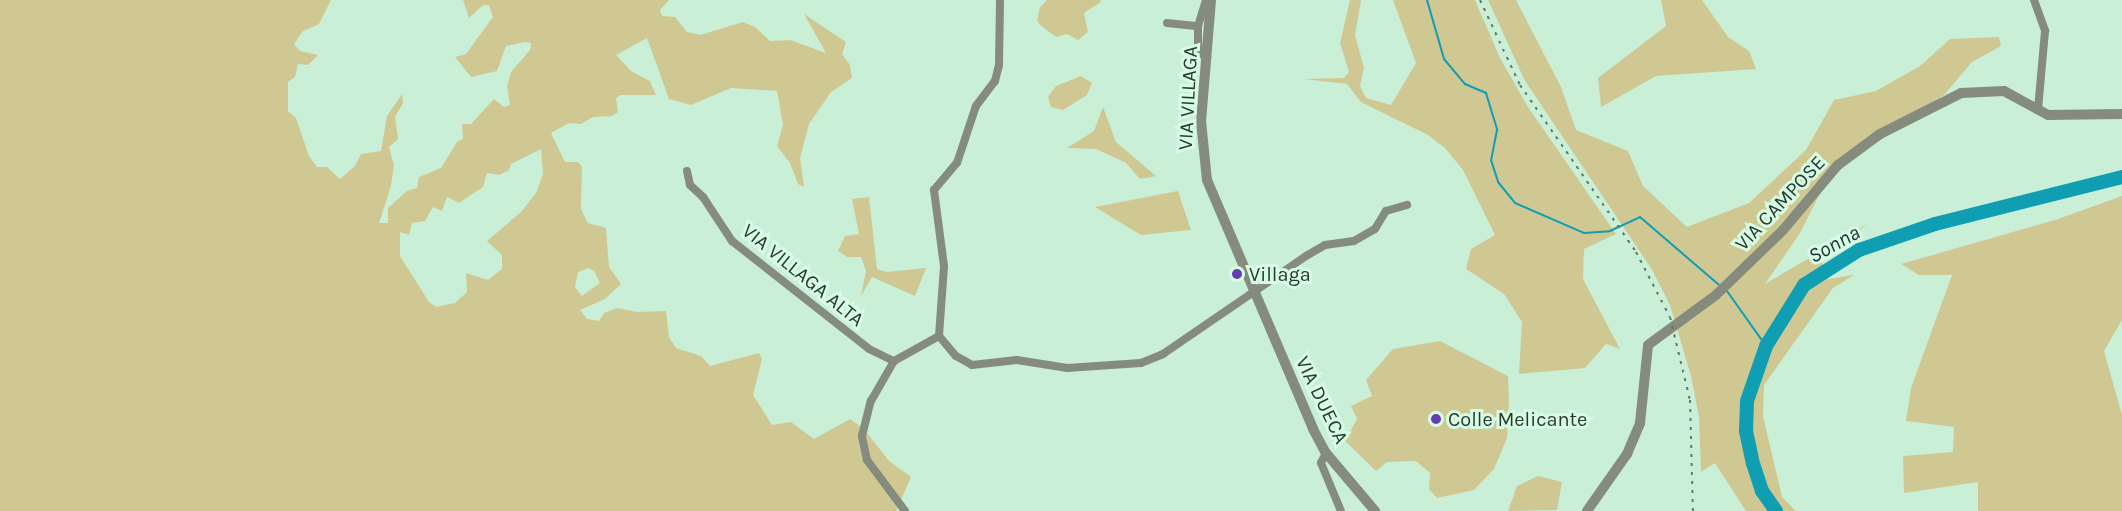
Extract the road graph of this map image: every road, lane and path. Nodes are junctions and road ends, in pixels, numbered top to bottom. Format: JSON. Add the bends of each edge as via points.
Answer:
{"nodes":[{"id":1,"x":1000,"y":0,"type":"edge"},
{"id":2,"x":1209,"y":0,"type":"edge"},
{"id":3,"x":2034,"y":0,"type":"edge"},
{"id":4,"x":1167,"y":23,"type":"dead end"},
{"id":5,"x":1198,"y":26,"type":"junction"},
{"id":6,"x":1207,"y":57,"type":"junction"},
{"id":7,"x":2038,"y":110,"type":"junction"},
{"id":8,"x":2122,"y":114,"type":"edge"},
{"id":9,"x":687,"y":171,"type":"dead end"},
{"id":10,"x":1407,"y":205,"type":"dead end"},
{"id":11,"x":1254,"y":295,"type":"junction"},
{"id":12,"x":939,"y":336,"type":"junction"},
{"id":13,"x":894,"y":361,"type":"junction"},
{"id":14,"x":1326,"y":453,"type":"junction"},
{"id":15,"x":905,"y":511,"type":"edge"},
{"id":16,"x":1341,"y":511,"type":"edge"},
{"id":17,"x":1375,"y":511,"type":"edge"},
{"id":18,"x":1587,"y":511,"type":"edge"}],
"edges":[{"from":1,"to":12,"type":"street","via":[[999,65],[995,81],[976,106],[957,163],[934,190],[944,266]]},
{"from":2,"to":5,"type":"street"},
{"from":2,"to":6,"type":"street","name":"VIA VILLAGA"},
{"from":3,"to":7,"type":"street","via":[[2045,31]]},
{"from":4,"to":5,"type":"street"},
{"from":5,"to":6,"type":"street","via":[[1198,44],[1201,54]]},
{"from":6,"to":11,"type":"street","name":"VIA VILLAGA","via":[[1201,121],[1205,169]]},
{"from":7,"to":8,"type":"street","name":"VIA CAMPOSE","via":[[2048,115]]},
{"from":7,"to":18,"type":"street","name":"VIA CAMPOSE","via":[[2004,91],[1961,93],[1928,107],[1838,165],[1783,230],[1732,280],[1648,345],[1640,423],[1627,454]]},
{"from":9,"to":13,"type":"street","name":"VIA VILLAGA ALTA","via":[[690,185],[732,241],[869,349]]},
{"from":10,"to":11,"type":"street","via":[[1386,211],[1375,229],[1354,241],[1325,245],[1306,256]]},
{"from":11,"to":12,"type":"street","via":[[1163,354],[1141,363],[1067,368],[1017,360],[972,365],[956,356]]},
{"from":11,"to":14,"type":"street","name":"VIA DUECA"},
{"from":12,"to":13,"type":"street"},
{"from":13,"to":15,"type":"street","via":[[871,401],[862,436],[867,460]]},
{"from":14,"to":16,"type":"street","via":[[1321,464]]},
{"from":14,"to":17,"type":"street","name":"VIA DUECA"}]}
